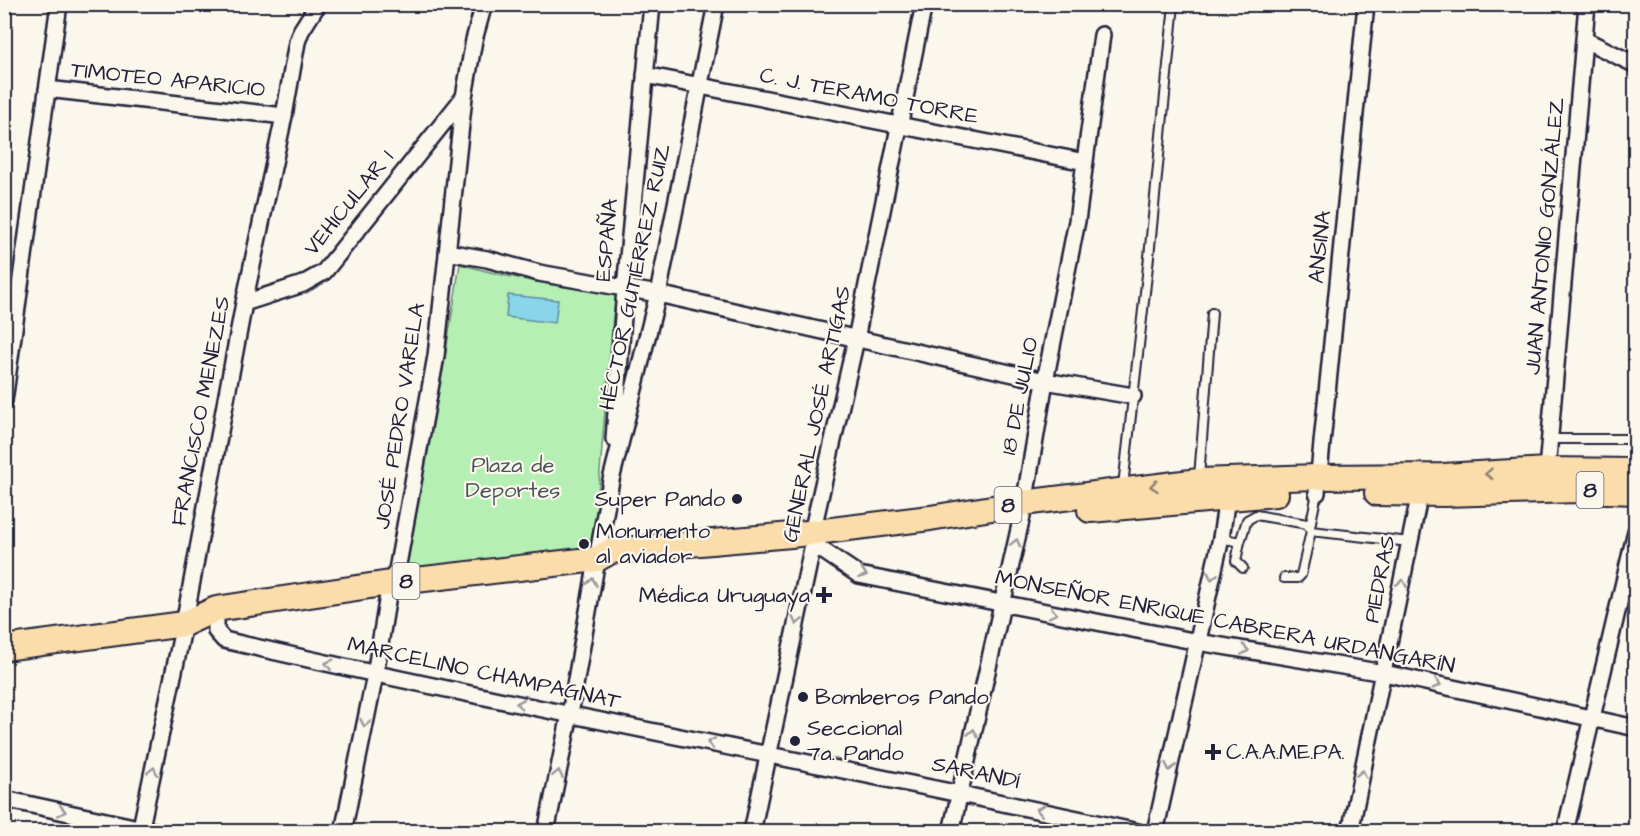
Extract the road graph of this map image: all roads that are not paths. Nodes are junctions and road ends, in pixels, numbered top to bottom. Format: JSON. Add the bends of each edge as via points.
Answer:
{"nodes":[{"id":1,"x":59,"y":4,"type":"edge"},
{"id":2,"x":318,"y":4,"type":"edge"},
{"id":3,"x":484,"y":4,"type":"edge"},
{"id":4,"x":652,"y":4,"type":"edge"},
{"id":5,"x":716,"y":4,"type":"edge"},
{"id":6,"x":924,"y":4,"type":"edge"},
{"id":7,"x":1174,"y":4,"type":"edge"},
{"id":8,"x":1366,"y":4,"type":"edge"},
{"id":9,"x":1587,"y":4,"type":"edge"},
{"id":10,"x":1102,"y":35,"type":"dead end"},
{"id":11,"x":1585,"y":40,"type":"junction"},
{"id":12,"x":1635,"y":65,"type":"edge"},
{"id":13,"x":645,"y":75,"type":"junction"},
{"id":14,"x":699,"y":86,"type":"junction"},
{"id":15,"x":47,"y":89,"type":"junction"},
{"id":16,"x":464,"y":97,"type":"junction"},
{"id":17,"x":284,"y":116,"type":"junction"},
{"id":18,"x":899,"y":124,"type":"junction"},
{"id":19,"x":1085,"y":162,"type":"junction"},
{"id":20,"x":447,"y":252,"type":"junction"},
{"id":21,"x":625,"y":289,"type":"junction"},
{"id":22,"x":658,"y":294,"type":"junction"},
{"id":23,"x":244,"y":303,"type":"junction"},
{"id":24,"x":1212,"y":313,"type":"dead end"},
{"id":25,"x":856,"y":339,"type":"junction"},
{"id":26,"x":1045,"y":381,"type":"junction"},
{"id":27,"x":1133,"y":396,"type":"junction"},
{"id":28,"x":4,"y":402,"type":"edge"},
{"id":29,"x":1550,"y":439,"type":"junction"},
{"id":30,"x":1635,"y":439,"type":"edge"},
{"id":31,"x":1547,"y":470,"type":"junction"},
{"id":32,"x":1635,"y":471,"type":"edge"},
{"id":33,"x":611,"y":480,"type":"junction"},
{"id":34,"x":1198,"y":481,"type":"junction"},
{"id":35,"x":1318,"y":485,"type":"junction"},
{"id":36,"x":1421,"y":485,"type":"junction"},
{"id":37,"x":1228,"y":489,"type":"junction"},
{"id":38,"x":1123,"y":490,"type":"junction"},
{"id":39,"x":1635,"y":492,"type":"edge"},
{"id":40,"x":1257,"y":505,"type":"junction"},
{"id":41,"x":1023,"y":509,"type":"junction"},
{"id":42,"x":1311,"y":529,"type":"junction"},
{"id":43,"x":1635,"y":531,"type":"edge"},
{"id":44,"x":812,"y":538,"type":"junction"},
{"id":45,"x":1221,"y":538,"type":"junction"},
{"id":46,"x":1240,"y":542,"type":"junction"},
{"id":47,"x":1410,"y":542,"type":"junction"},
{"id":48,"x":597,"y":559,"type":"junction"},
{"id":49,"x":1243,"y":568,"type":"dead end"},
{"id":50,"x":1284,"y":578,"type":"dead end"},
{"id":51,"x":390,"y":583,"type":"junction"},
{"id":52,"x":1001,"y":602,"type":"junction"},
{"id":53,"x":216,"y":609,"type":"junction"},
{"id":54,"x":184,"y":624,"type":"junction"},
{"id":55,"x":1198,"y":642,"type":"junction"},
{"id":56,"x":4,"y":648,"type":"edge"},
{"id":57,"x":1384,"y":673,"type":"junction"},
{"id":58,"x":375,"y":675,"type":"junction"},
{"id":59,"x":570,"y":714,"type":"junction"},
{"id":60,"x":1592,"y":719,"type":"junction"},
{"id":61,"x":1635,"y":728,"type":"edge"},
{"id":62,"x":768,"y":754,"type":"junction"},
{"id":63,"x":960,"y":792,"type":"junction"},
{"id":64,"x":4,"y":799,"type":"edge"},
{"id":65,"x":140,"y":830,"type":"edge"},
{"id":66,"x":157,"y":831,"type":"edge"},
{"id":67,"x":343,"y":831,"type":"edge"},
{"id":68,"x":546,"y":831,"type":"edge"},
{"id":69,"x":752,"y":831,"type":"edge"},
{"id":70,"x":951,"y":831,"type":"edge"},
{"id":71,"x":1138,"y":831,"type":"edge"},
{"id":72,"x":1155,"y":831,"type":"edge"},
{"id":73,"x":1350,"y":831,"type":"edge"},
{"id":74,"x":1565,"y":831,"type":"edge"}],
"edges":[{"from":1,"to":15,"type":"street"},
{"from":2,"to":17,"type":"street","name":"FRANCISCO MENEZES","via":[[300,31]]},
{"from":3,"to":16,"type":"street","name":"JOSÉ PEDRO VARELA"},
{"from":4,"to":13,"type":"street","name":"ESPAÑA"},
{"from":5,"to":14,"type":"street","name":"HÉCTOR GUTIÉRREZ RUIZ"},
{"from":6,"to":18,"type":"street","name":"GENERAL JOSÉ ARTIGAS"},
{"from":7,"to":27,"type":"lane"},
{"from":8,"to":35,"type":"street","name":"ANSINA"},
{"from":9,"to":11,"type":"street","name":"JUAN ANTONIO GONZÁLEZ"},
{"from":10,"to":19,"type":"street","name":"18 DE JULIO"},
{"from":11,"to":12,"type":"street"},
{"from":11,"to":29,"type":"street","name":"JUAN ANTONIO GONZÁLEZ"},
{"from":13,"to":14,"type":"street","name":"C. J. TERAMO TORRE"},
{"from":13,"to":21,"type":"street","name":"ESPAÑA"},
{"from":14,"to":18,"type":"street","name":"C. J. TERAMO TORRE"},
{"from":14,"to":22,"type":"street","name":"HÉCTOR GUTIÉRREZ RUIZ"},
{"from":15,"to":17,"type":"street","name":"TIMOTEO APARICIO"},
{"from":15,"to":28,"type":"street"},
{"from":16,"to":20,"type":"street","name":"JOSÉ PEDRO VARELA"},
{"from":16,"to":23,"type":"street","name":"VEHICULAR 1","via":[[324,272],[303,284]]},
{"from":17,"to":23,"type":"street","name":"FRANCISCO MENEZES"},
{"from":18,"to":19,"type":"street","name":"C. J. TERAMO TORRE"},
{"from":18,"to":25,"type":"street","name":"GENERAL JOSÉ ARTIGAS"},
{"from":19,"to":26,"type":"street","name":"18 DE JULIO"},
{"from":20,"to":21,"type":"street"},
{"from":20,"to":51,"type":"street","name":"JOSÉ PEDRO VARELA","via":[[436,356],[397,570]]},
{"from":21,"to":22,"type":"street"},
{"from":21,"to":33,"type":"street","name":"ESPAÑA"},
{"from":22,"to":25,"type":"street"},
{"from":22,"to":33,"type":"street","name":"HÉCTOR GUTIÉRREZ RUIZ"},
{"from":23,"to":54,"type":"street","name":"FRANCISCO MENEZES"},
{"from":24,"to":34,"type":"lane"},
{"from":25,"to":26,"type":"street"},
{"from":25,"to":44,"type":"street","name":"GENERAL JOSÉ ARTIGAS"},
{"from":26,"to":27,"type":"street"},
{"from":26,"to":41,"type":"street","name":"18 DE JULIO"},
{"from":27,"to":38,"type":"lane"},
{"from":29,"to":30,"type":"lane"},
{"from":29,"to":31,"type":"street","name":"JUAN ANTONIO GONZÁLEZ"},
{"from":31,"to":32,"type":"highway","number":"8"},
{"from":31,"to":36,"type":"highway","number":"8","one_way":true},
{"from":33,"to":48,"type":"street","name":"HÉCTOR GUTIÉRREZ RUIZ"},
{"from":34,"to":37,"type":"highway","number":"8"},
{"from":34,"to":38,"type":"highway","number":"8","one_way":true},
{"from":35,"to":36,"type":"highway","number":"8"},
{"from":35,"to":37,"type":"highway","number":"8"},
{"from":35,"to":40,"type":"highway","number":"8"},
{"from":35,"to":42,"type":"lane"},
{"from":36,"to":39,"type":"highway","number":"8","via":[[1445,495]]},
{"from":36,"to":47,"type":"street","name":"PIEDRAS"},
{"from":37,"to":40,"type":"highway","number":"8"},
{"from":37,"to":41,"type":"highway","number":"8"},
{"from":37,"to":45,"type":"street"},
{"from":38,"to":41,"type":"highway","number":"8"},
{"from":40,"to":42,"type":"lane","via":[[1308,524]]},
{"from":40,"to":46,"type":"lane"},
{"from":41,"to":44,"type":"highway","number":"8","via":[[930,518]]},
{"from":52,"to":41,"type":"street","name":"18 DE JULIO","one_way":true},
{"from":42,"to":47,"type":"lane"},
{"from":42,"to":50,"type":"lane","via":[[1302,575]]},
{"from":43,"to":60,"type":"street"},
{"from":44,"to":48,"type":"highway","number":"8","via":[[611,551]]},
{"from":44,"to":52,"type":"street","name":"MONSEÑOR ENRIQUE CABRERA URDANGARÍN","one_way":true,"via":[[859,575]]},
{"from":44,"to":62,"type":"street","name":"GENERAL JOSÉ ARTIGAS","one_way":true},
{"from":45,"to":46,"type":"lane"},
{"from":45,"to":55,"type":"street","one_way":true},
{"from":46,"to":49,"type":"lane","via":[[1236,561]]},
{"from":57,"to":47,"type":"street","name":"PIEDRAS","one_way":true},
{"from":48,"to":51,"type":"highway","number":"8"},
{"from":59,"to":48,"type":"street","name":"HÉCTOR GUTIÉRREZ RUIZ","one_way":true},
{"from":51,"to":53,"type":"highway","number":"8"},
{"from":51,"to":58,"type":"street","name":"JOSÉ PEDRO VARELA"},
{"from":52,"to":55,"type":"street","name":"MONSEÑOR ENRIQUE CABRERA URDANGARÍN","one_way":true},
{"from":63,"to":52,"type":"street","name":"18 DE JULIO","one_way":true},
{"from":53,"to":54,"type":"highway","number":"8"},
{"from":58,"to":53,"type":"street","name":"MARCELINO CHAMPAGNAT","one_way":true,"via":[[224,640],[216,631]]},
{"from":54,"to":56,"type":"highway","number":"8"},
{"from":65,"to":54,"type":"street","name":"FRANCISCO MENEZES","one_way":true},
{"from":55,"to":57,"type":"street","name":"MONSEÑOR ENRIQUE CABRERA URDANGARÍN","one_way":true},
{"from":55,"to":72,"type":"street","one_way":true},
{"from":57,"to":60,"type":"street","name":"MONSEÑOR ENRIQUE CABRERA URDANGARÍN","one_way":true},
{"from":73,"to":57,"type":"street","name":"PIEDRAS","one_way":true},
{"from":59,"to":58,"type":"street","name":"MARCELINO CHAMPAGNAT","one_way":true},
{"from":58,"to":67,"type":"street","name":"JOSÉ PEDRO VARELA","one_way":true},
{"from":62,"to":59,"type":"street","name":"MARCELINO CHAMPAGNAT","one_way":true},
{"from":68,"to":59,"type":"street","name":"HÉCTOR GUTIÉRREZ RUIZ","one_way":true},
{"from":60,"to":61,"type":"street","name":"MONSEÑOR ENRIQUE CABRERA URDANGARÍN"},
{"from":60,"to":74,"type":"street"},
{"from":62,"to":63,"type":"street","name":"SARANDÍ"},
{"from":62,"to":69,"type":"street","name":"GENERAL JOSÉ ARTIGAS"},
{"from":63,"to":70,"type":"street","name":"18 DE JULIO"},
{"from":71,"to":63,"type":"street","name":"SARANDÍ","one_way":true},
{"from":64,"to":65,"type":"street","one_way":true},
{"from":65,"to":66,"type":"street"}]}
